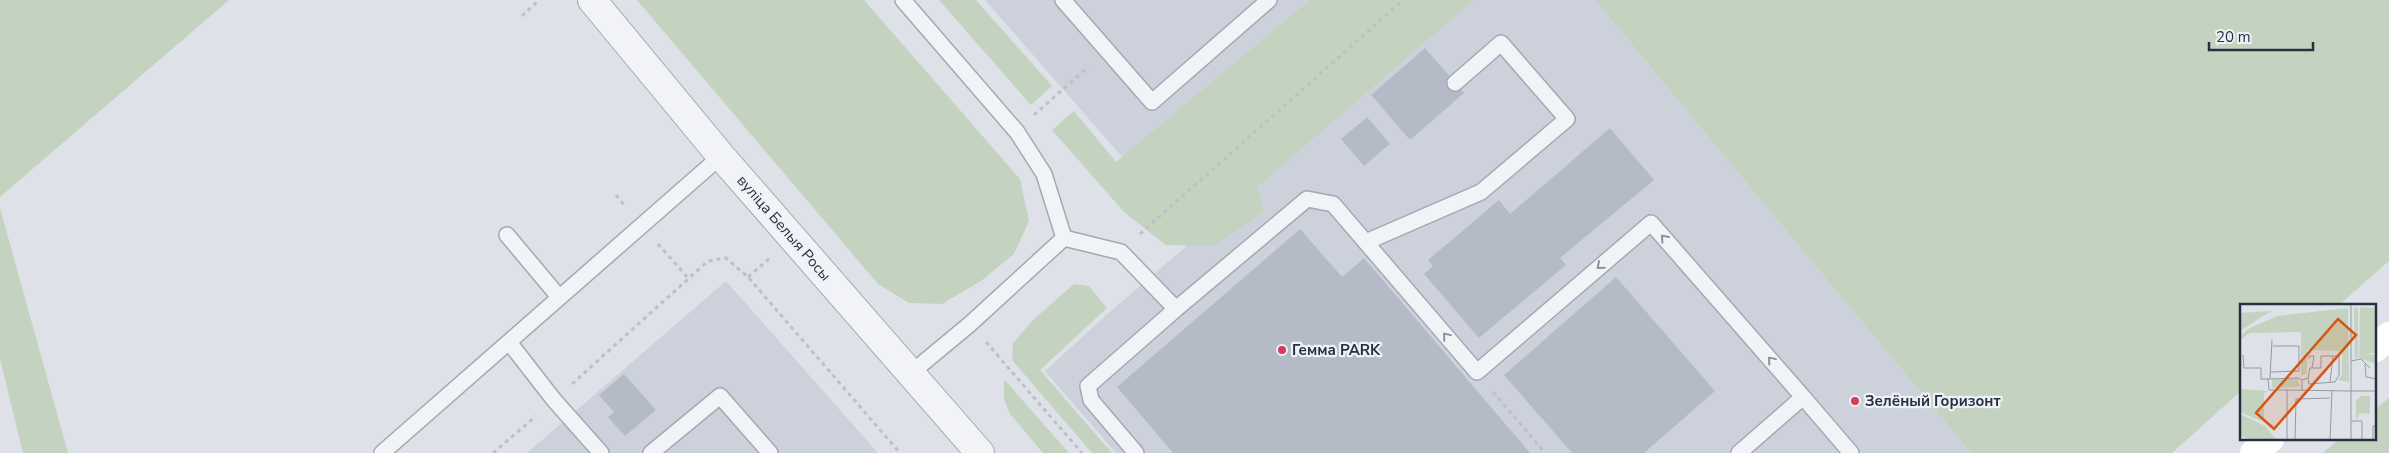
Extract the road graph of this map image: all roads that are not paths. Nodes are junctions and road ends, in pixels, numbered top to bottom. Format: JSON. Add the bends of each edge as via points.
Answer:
{"nodes":[{"id":1,"x":592,"y":0,"type":"edge"},
{"id":2,"x":903,"y":0,"type":"edge"},
{"id":3,"x":1063,"y":0,"type":"edge"},
{"id":4,"x":1269,"y":0,"type":"edge"},
{"id":5,"x":1455,"y":83,"type":"dead end"},
{"id":6,"x":721,"y":156,"type":"junction"},
{"id":7,"x":507,"y":235,"type":"dead end"},
{"id":8,"x":1064,"y":238,"type":"junction"},
{"id":9,"x":1366,"y":242,"type":"junction"},
{"id":10,"x":559,"y":297,"type":"junction"},
{"id":11,"x":1176,"y":309,"type":"junction"},
{"id":12,"x":2389,"y":336,"type":"edge"},
{"id":13,"x":509,"y":342,"type":"junction"},
{"id":14,"x":2376,"y":347,"type":"edge"},
{"id":15,"x":911,"y":373,"type":"junction"},
{"id":16,"x":1803,"y":397,"type":"junction"},
{"id":17,"x":2269,"y":440,"type":"edge"},
{"id":18,"x":382,"y":453,"type":"edge"},
{"id":19,"x":601,"y":453,"type":"edge"},
{"id":20,"x":651,"y":453,"type":"edge"},
{"id":21,"x":770,"y":453,"type":"edge"},
{"id":22,"x":980,"y":453,"type":"edge"},
{"id":23,"x":1136,"y":453,"type":"edge"},
{"id":24,"x":1739,"y":453,"type":"edge"},
{"id":25,"x":1851,"y":453,"type":"edge"},
{"id":26,"x":2254,"y":453,"type":"edge"}],
"edges":[{"from":1,"to":6,"type":"street","name":"вуліца Белыя Росы"},
{"from":2,"to":8,"type":"lane","via":[[1016,132],[1044,174]]},
{"from":3,"to":4,"type":"lane","via":[[1152,102]]},
{"from":5,"to":9,"type":"lane","via":[[1501,43],[1567,119],[1481,192]]},
{"from":6,"to":10,"type":"lane"},
{"from":6,"to":15,"type":"street","name":"вуліца Белыя Росы"},
{"from":7,"to":10,"type":"lane"},
{"from":8,"to":11,"type":"lane","via":[[1121,252]]},
{"from":8,"to":15,"type":"lane"},
{"from":9,"to":11,"type":"lane","via":[[1333,204],[1307,199]]},
{"from":16,"to":9,"type":"lane","one_way":true,"via":[[1651,223],[1477,372]]},
{"from":10,"to":13,"type":"lane"},
{"from":11,"to":23,"type":"lane","via":[[1088,386],[1091,400]]},
{"from":12,"to":14,"type":"main road"},
{"from":13,"to":18,"type":"lane"},
{"from":13,"to":19,"type":"lane"},
{"from":15,"to":22,"type":"street","name":"вуліца Белыя Росы"},
{"from":16,"to":24,"type":"lane"},
{"from":16,"to":25,"type":"lane"},
{"from":17,"to":26,"type":"main road"},
{"from":20,"to":21,"type":"lane","via":[[720,396]]}]}
